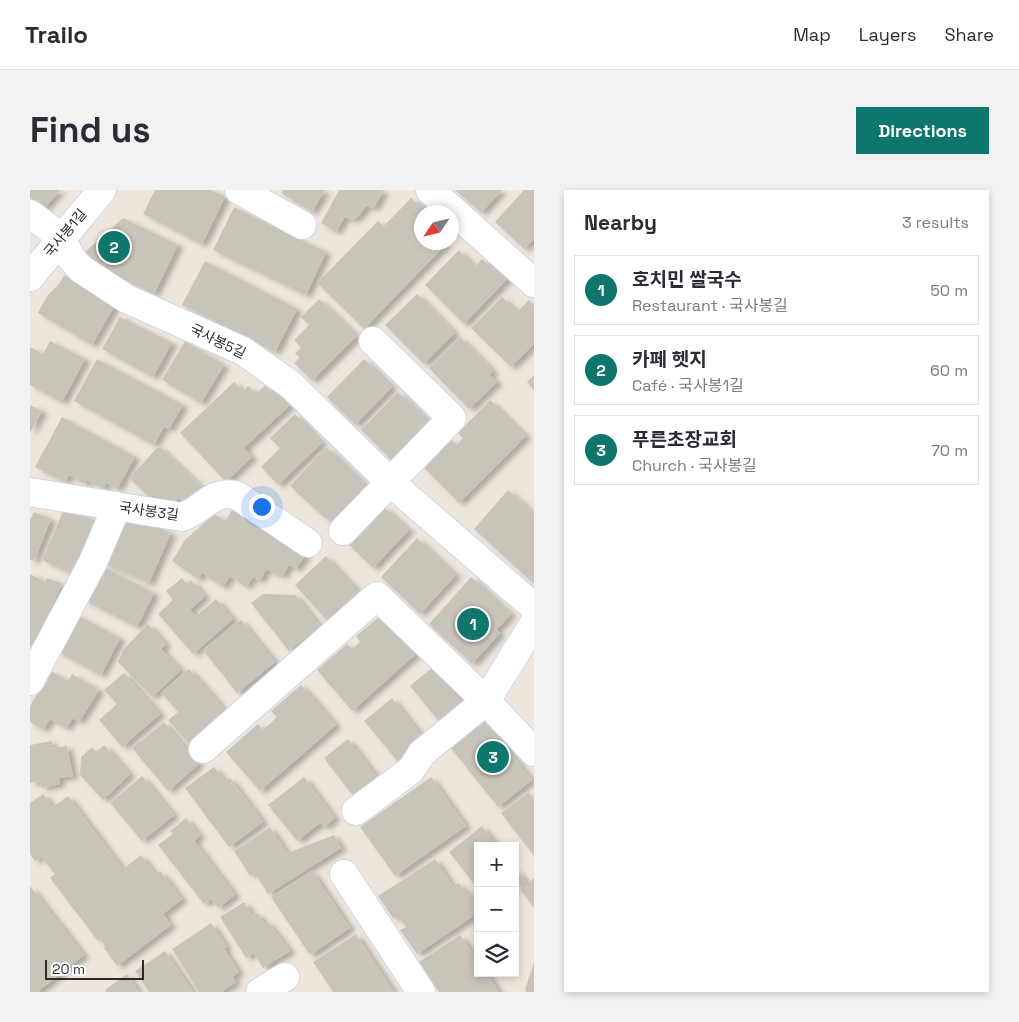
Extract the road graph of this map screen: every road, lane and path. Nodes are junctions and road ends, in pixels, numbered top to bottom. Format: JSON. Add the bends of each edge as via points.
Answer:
{"nodes":[{"id":1,"x":102,"y":190,"type":"edge"},
{"id":2,"x":239,"y":190,"type":"edge"},
{"id":3,"x":430,"y":190,"type":"edge"},
{"id":4,"x":30,"y":214,"type":"edge"},
{"id":5,"x":302,"y":225,"type":"dead end"},
{"id":6,"x":61,"y":237,"type":"junction"},
{"id":7,"x":30,"y":277,"type":"edge"},
{"id":8,"x":534,"y":283,"type":"edge"},
{"id":9,"x":373,"y":341,"type":"dead end"},
{"id":10,"x":390,"y":482,"type":"junction"},
{"id":11,"x":30,"y":492,"type":"edge"},
{"id":12,"x":117,"y":506,"type":"junction"},
{"id":13,"x":343,"y":531,"type":"dead end"},
{"id":14,"x":308,"y":543,"type":"dead end"},
{"id":15,"x":534,"y":607,"type":"edge"},
{"id":16,"x":534,"y":623,"type":"edge"},
{"id":17,"x":30,"y":681,"type":"edge"},
{"id":18,"x":486,"y":701,"type":"junction"},
{"id":19,"x":203,"y":749,"type":"dead end"},
{"id":20,"x":534,"y":752,"type":"edge"},
{"id":21,"x":356,"y":811,"type":"dead end"},
{"id":22,"x":344,"y":874,"type":"dead end"},
{"id":23,"x":285,"y":977,"type":"dead end"},
{"id":24,"x":260,"y":992,"type":"edge"},
{"id":25,"x":421,"y":992,"type":"edge"}],
"edges":[{"from":1,"to":6,"type":"street","name":"국사봉1길"},
{"from":2,"to":5,"type":"street"},
{"from":3,"to":8,"type":"street"},
{"from":4,"to":6,"type":"street"},
{"from":6,"to":7,"type":"street","name":"국사봉1길"},
{"from":6,"to":10,"type":"street","name":"국사봉5길","via":[[71,258],[81,269],[127,299],[243,351],[291,385]]},
{"from":9,"to":10,"type":"street","via":[[452,418]]},
{"from":10,"to":13,"type":"street"},
{"from":10,"to":15,"type":"street","name":"국사봉5길"},
{"from":11,"to":12,"type":"street","name":"국사봉3길"},
{"from":12,"to":14,"type":"street","name":"국사봉3길","via":[[182,517],[227,493],[238,496]]},
{"from":12,"to":17,"type":"street","via":[[93,562]]},
{"from":16,"to":18,"type":"street"},
{"from":18,"to":19,"type":"street","via":[[377,596]]},
{"from":18,"to":20,"type":"street"},
{"from":18,"to":21,"type":"street","via":[[422,753],[411,770]]},
{"from":22,"to":25,"type":"street"},
{"from":23,"to":24,"type":"street"}]}
